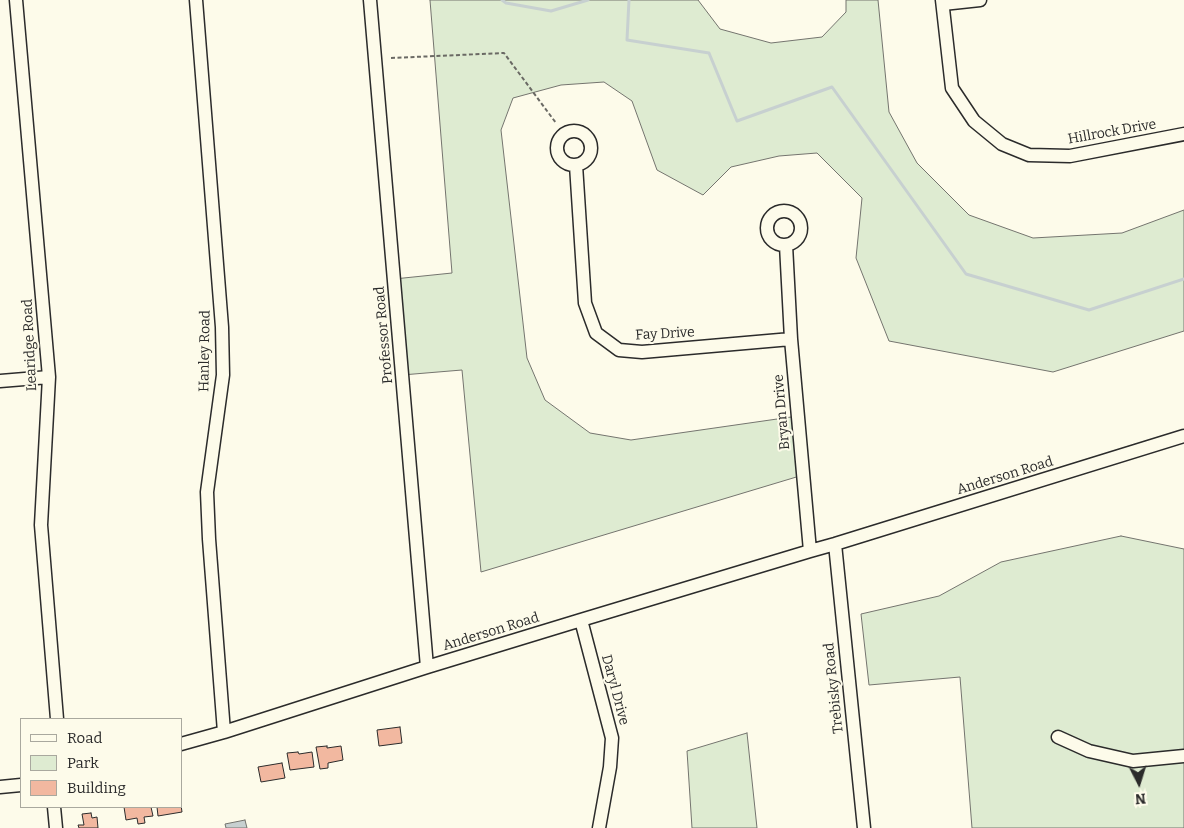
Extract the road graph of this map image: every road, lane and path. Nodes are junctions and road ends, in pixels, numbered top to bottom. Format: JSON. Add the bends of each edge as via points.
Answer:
{"nodes":[{"id":1,"x":16,"y":0,"type":"edge"},
{"id":2,"x":196,"y":0,"type":"edge"},
{"id":3,"x":370,"y":0,"type":"edge"},
{"id":4,"x":980,"y":0,"type":"edge"},
{"id":5,"x":943,"y":2,"type":"edge"},
{"id":6,"x":392,"y":58,"type":"dead end"},
{"id":7,"x":556,"y":123,"type":"dead end"},
{"id":8,"x":1184,"y":134,"type":"edge"},
{"id":9,"x":576,"y":165,"type":"dead end"},
{"id":10,"x":786,"y":245,"type":"dead end"},
{"id":11,"x":790,"y":339,"type":"junction"},
{"id":12,"x":49,"y":377,"type":"junction"},
{"id":13,"x":0,"y":381,"type":"edge"},
{"id":14,"x":1184,"y":436,"type":"edge"},
{"id":15,"x":835,"y":544,"type":"junction"},
{"id":16,"x":810,"y":551,"type":"junction"},
{"id":17,"x":581,"y":620,"type":"junction"},
{"id":18,"x":427,"y":667,"type":"junction"},
{"id":19,"x":56,"y":718,"type":"edge"},
{"id":20,"x":224,"y":732,"type":"junction"},
{"id":21,"x":1058,"y":737,"type":"dead end"},
{"id":22,"x":182,"y":744,"type":"edge"},
{"id":23,"x":1184,"y":756,"type":"edge"},
{"id":24,"x":20,"y":785,"type":"edge"},
{"id":25,"x":0,"y":787,"type":"edge"},
{"id":26,"x":54,"y":808,"type":"edge"},
{"id":27,"x":56,"y":828,"type":"edge"},
{"id":28,"x":598,"y":828,"type":"edge"},
{"id":29,"x":864,"y":828,"type":"edge"}],
"edges":[{"from":1,"to":12,"type":"street","name":"Learidge Road"},
{"from":2,"to":20,"type":"street","name":"Hanley Road","via":[[222,327],[223,375],[207,492]]},
{"from":3,"to":18,"type":"street","name":"Professor Road"},
{"from":4,"to":5,"type":"street"},
{"from":5,"to":8,"type":"street","name":"Hillrock Drive","via":[[952,88],[974,121],[1002,144],[1029,155],[1070,156]]},
{"from":6,"to":7,"type":"path","via":[[504,53]]},
{"from":9,"to":11,"type":"street","name":"Fay Drive","via":[[585,303],[596,333],[619,350],[642,352]]},
{"from":10,"to":11,"type":"street","name":"Bryan Drive"},
{"from":11,"to":16,"type":"street","name":"Bryan Drive"},
{"from":12,"to":13,"type":"street"},
{"from":12,"to":19,"type":"street","name":"Learidge Road","via":[[41,525]]},
{"from":14,"to":15,"type":"street","name":"Anderson Road"},
{"from":15,"to":16,"type":"street"},
{"from":15,"to":29,"type":"street","name":"Trebisky Road"},
{"from":16,"to":17,"type":"street","name":"Anderson Road"},
{"from":17,"to":18,"type":"street","name":"Anderson Road"},
{"from":17,"to":28,"type":"street","name":"Daryl Drive","via":[[612,738]]},
{"from":18,"to":20,"type":"street","name":"Anderson Road"},
{"from":20,"to":22,"type":"street","name":"Anderson Road"},
{"from":21,"to":23,"type":"street","via":[[1089,751],[1134,761]]},
{"from":24,"to":25,"type":"street"},
{"from":26,"to":27,"type":"street"}]}
